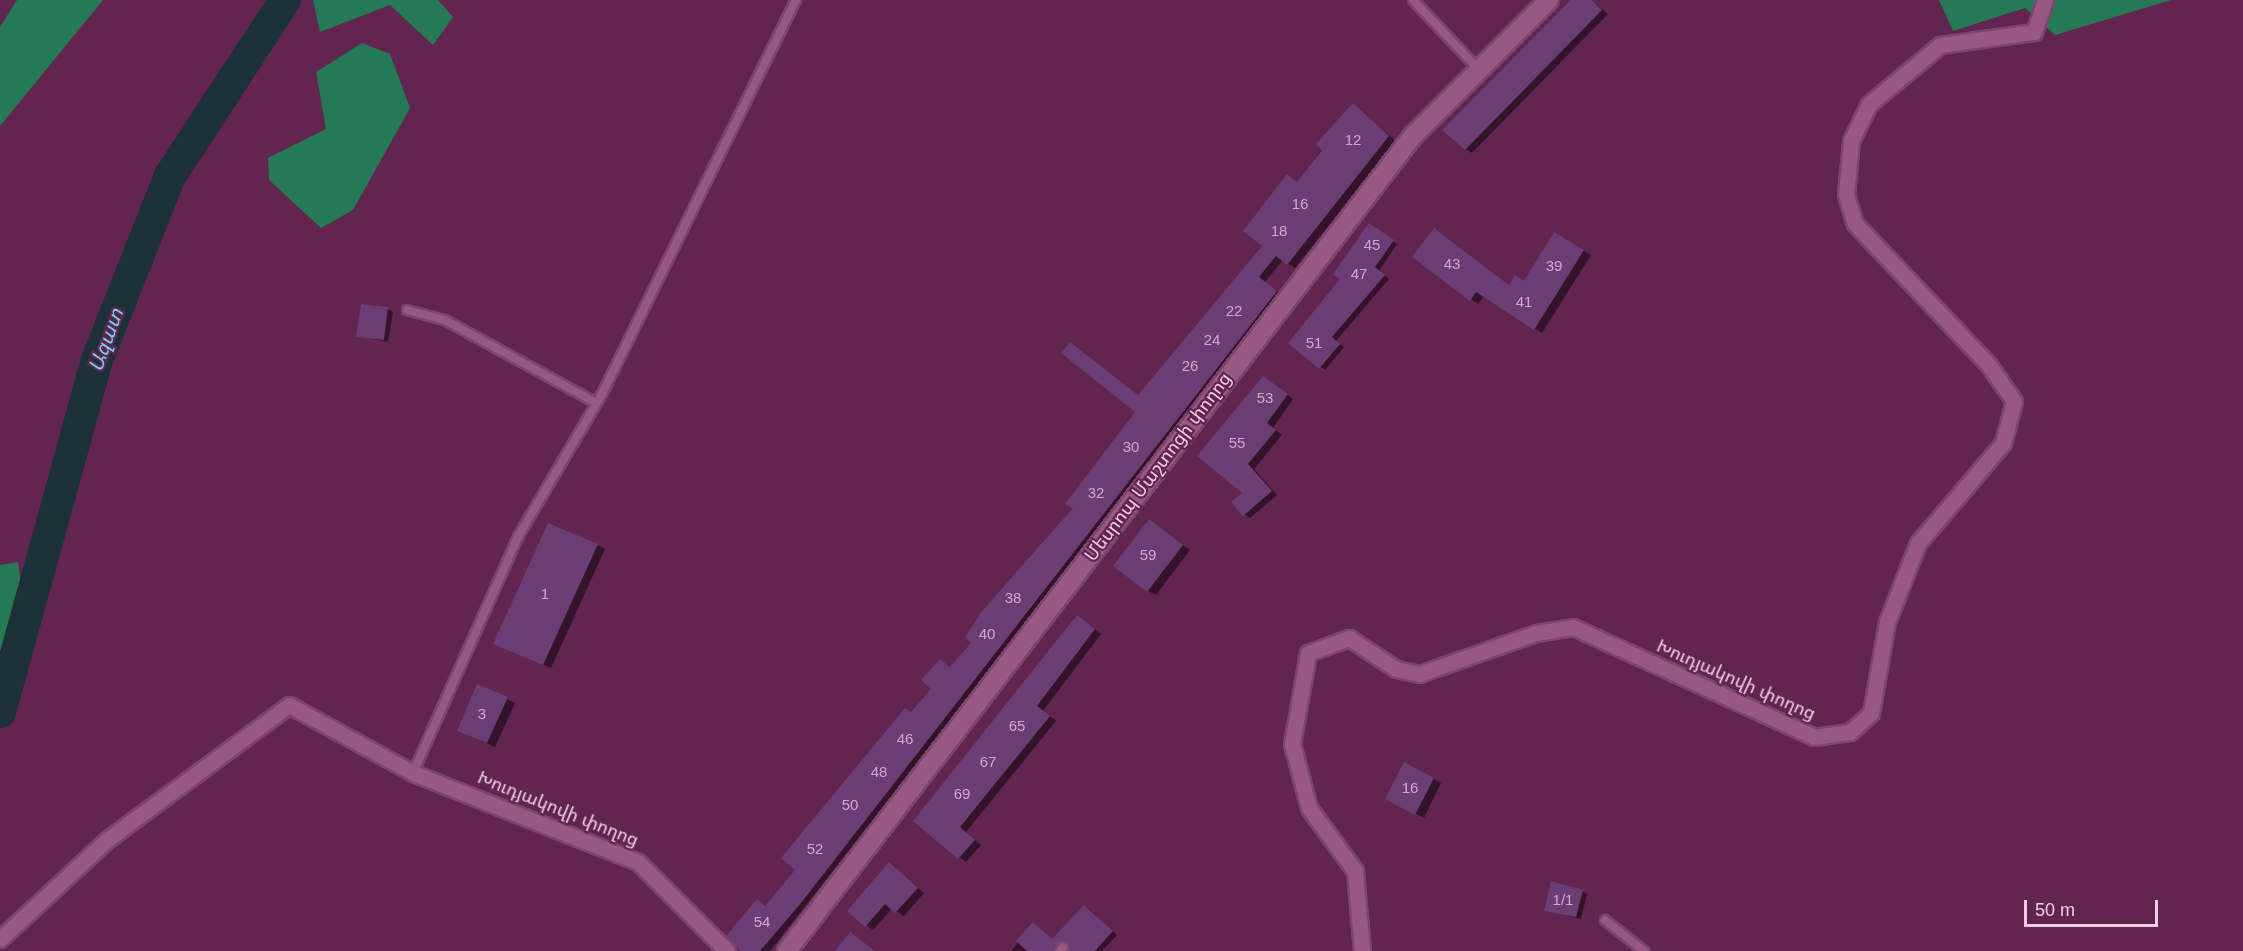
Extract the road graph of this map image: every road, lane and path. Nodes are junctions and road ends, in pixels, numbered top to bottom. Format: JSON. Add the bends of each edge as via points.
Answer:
{"nodes":[{"id":1,"x":796,"y":0,"type":"edge"},
{"id":2,"x":1413,"y":0,"type":"edge"},
{"id":3,"x":1549,"y":0,"type":"edge"},
{"id":4,"x":2045,"y":0,"type":"edge"},
{"id":5,"x":1479,"y":70,"type":"junction"},
{"id":6,"x":407,"y":310,"type":"dead end"},
{"id":7,"x":596,"y":403,"type":"junction"},
{"id":8,"x":413,"y":773,"type":"junction"},
{"id":9,"x":1605,"y":920,"type":"dead end"},
{"id":10,"x":0,"y":939,"type":"edge"},
{"id":11,"x":727,"y":951,"type":"edge"},
{"id":12,"x":787,"y":951,"type":"edge"},
{"id":13,"x":1362,"y":951,"type":"edge"},
{"id":14,"x":1644,"y":951,"type":"edge"}],
"edges":[{"from":1,"to":7,"type":"lane"},
{"from":2,"to":5,"type":"lane"},
{"from":3,"to":5,"type":"street","name":"Մեսրոպ Մաշտոցի փողոց"},
{"from":4,"to":13,"type":"street","name":"Խուդյակովի փողոց","via":[[2034,32],[1940,45],[1869,104],[1851,141],[1846,194],[1855,224],[1988,364],[2014,401],[2003,442],[1918,543],[1887,622],[1871,713],[1850,732],[1814,737],[1573,627],[1536,633],[1419,674],[1396,669],[1349,638],[1308,653],[1292,744],[1309,808],[1355,871]]},
{"from":5,"to":12,"type":"street","name":"Մեսրոպ Մաշտոցի փողոց","via":[[1412,137]]},
{"from":6,"to":7,"type":"lane","via":[[445,320]]},
{"from":7,"to":8,"type":"lane","via":[[519,535]]},
{"from":8,"to":10,"type":"street","name":"Խուդյակովի փողոց","via":[[289,705],[108,839]]},
{"from":8,"to":11,"type":"street","name":"Խուդյակովի փողոց","via":[[638,862]]},
{"from":9,"to":14,"type":"lane"}]}
